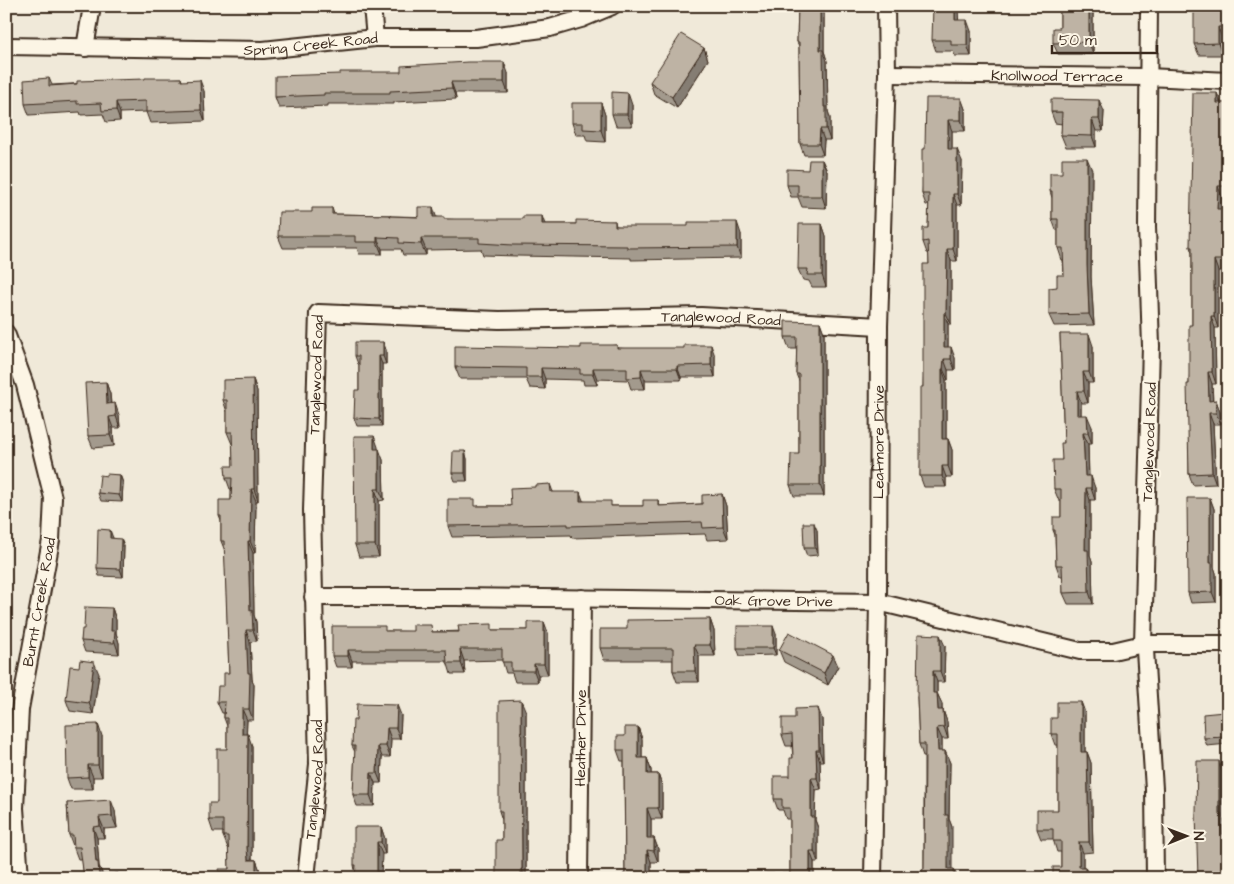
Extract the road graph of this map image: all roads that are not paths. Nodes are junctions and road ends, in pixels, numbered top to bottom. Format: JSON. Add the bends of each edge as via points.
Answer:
{"nodes":[{"id":1,"x":92,"y":6,"type":"edge"},
{"id":2,"x":372,"y":6,"type":"edge"},
{"id":3,"x":612,"y":6,"type":"edge"},
{"id":4,"x":886,"y":6,"type":"edge"},
{"id":5,"x":1149,"y":6,"type":"edge"},
{"id":6,"x":375,"y":38,"type":"junction"},
{"id":7,"x":6,"y":46,"type":"edge"},
{"id":8,"x":85,"y":48,"type":"junction"},
{"id":9,"x":887,"y":74,"type":"junction"},
{"id":10,"x":1148,"y":77,"type":"junction"},
{"id":11,"x":1228,"y":81,"type":"edge"},
{"id":12,"x":879,"y":326,"type":"junction"},
{"id":13,"x":6,"y":333,"type":"edge"},
{"id":14,"x":313,"y":597,"type":"junction"},
{"id":15,"x":582,"y":598,"type":"junction"},
{"id":16,"x":878,"y":602,"type":"junction"},
{"id":17,"x":1143,"y":644,"type":"junction"},
{"id":18,"x":1228,"y":644,"type":"edge"},
{"id":19,"x":20,"y":878,"type":"edge"},
{"id":20,"x":306,"y":878,"type":"edge"},
{"id":21,"x":579,"y":878,"type":"edge"},
{"id":22,"x":873,"y":878,"type":"edge"},
{"id":23,"x":1155,"y":878,"type":"edge"}],
"edges":[{"from":1,"to":8,"type":"street"},
{"from":2,"to":6,"type":"street"},
{"from":3,"to":6,"type":"street","name":"Spring Creek Road","via":[[550,28],[476,38]]},
{"from":4,"to":9,"type":"street","name":"Leafmore Drive"},
{"from":5,"to":10,"type":"street","name":"Tanglewood Road"},
{"from":6,"to":8,"type":"street","name":"Spring Creek Road","via":[[263,50]]},
{"from":7,"to":8,"type":"street","name":"Spring Creek Road"},
{"from":9,"to":10,"type":"street","name":"Knollwood Terrace"},
{"from":9,"to":12,"type":"street","name":"Leafmore Drive"},
{"from":10,"to":11,"type":"street","name":"Knollwood Terrace"},
{"from":10,"to":17,"type":"street","name":"Tanglewood Road","via":[[1146,227],[1151,346]]},
{"from":12,"to":14,"type":"street","name":"Tanglewood Road","via":[[701,316],[500,320],[318,313],[312,510]]},
{"from":12,"to":16,"type":"street","name":"Leafmore Drive"},
{"from":13,"to":19,"type":"street","name":"Burnt Creek Road","via":[[25,385],[54,498],[51,540],[20,710],[15,808]]},
{"from":14,"to":15,"type":"street","name":"Oak Grove Drive"},
{"from":14,"to":20,"type":"street","name":"Tanglewood Road","via":[[318,764]]},
{"from":15,"to":16,"type":"street","name":"Oak Grove Drive"},
{"from":15,"to":21,"type":"street","name":"Heather Drive"},
{"from":16,"to":17,"type":"street","name":"Oak Grove Drive","via":[[1080,651],[1113,651]]},
{"from":16,"to":22,"type":"street","name":"Leafmore Drive"},
{"from":17,"to":18,"type":"street","name":"Oak Grove Drive"},
{"from":17,"to":23,"type":"street","name":"Tanglewood Road","via":[[1146,650],[1153,779]]}]}
